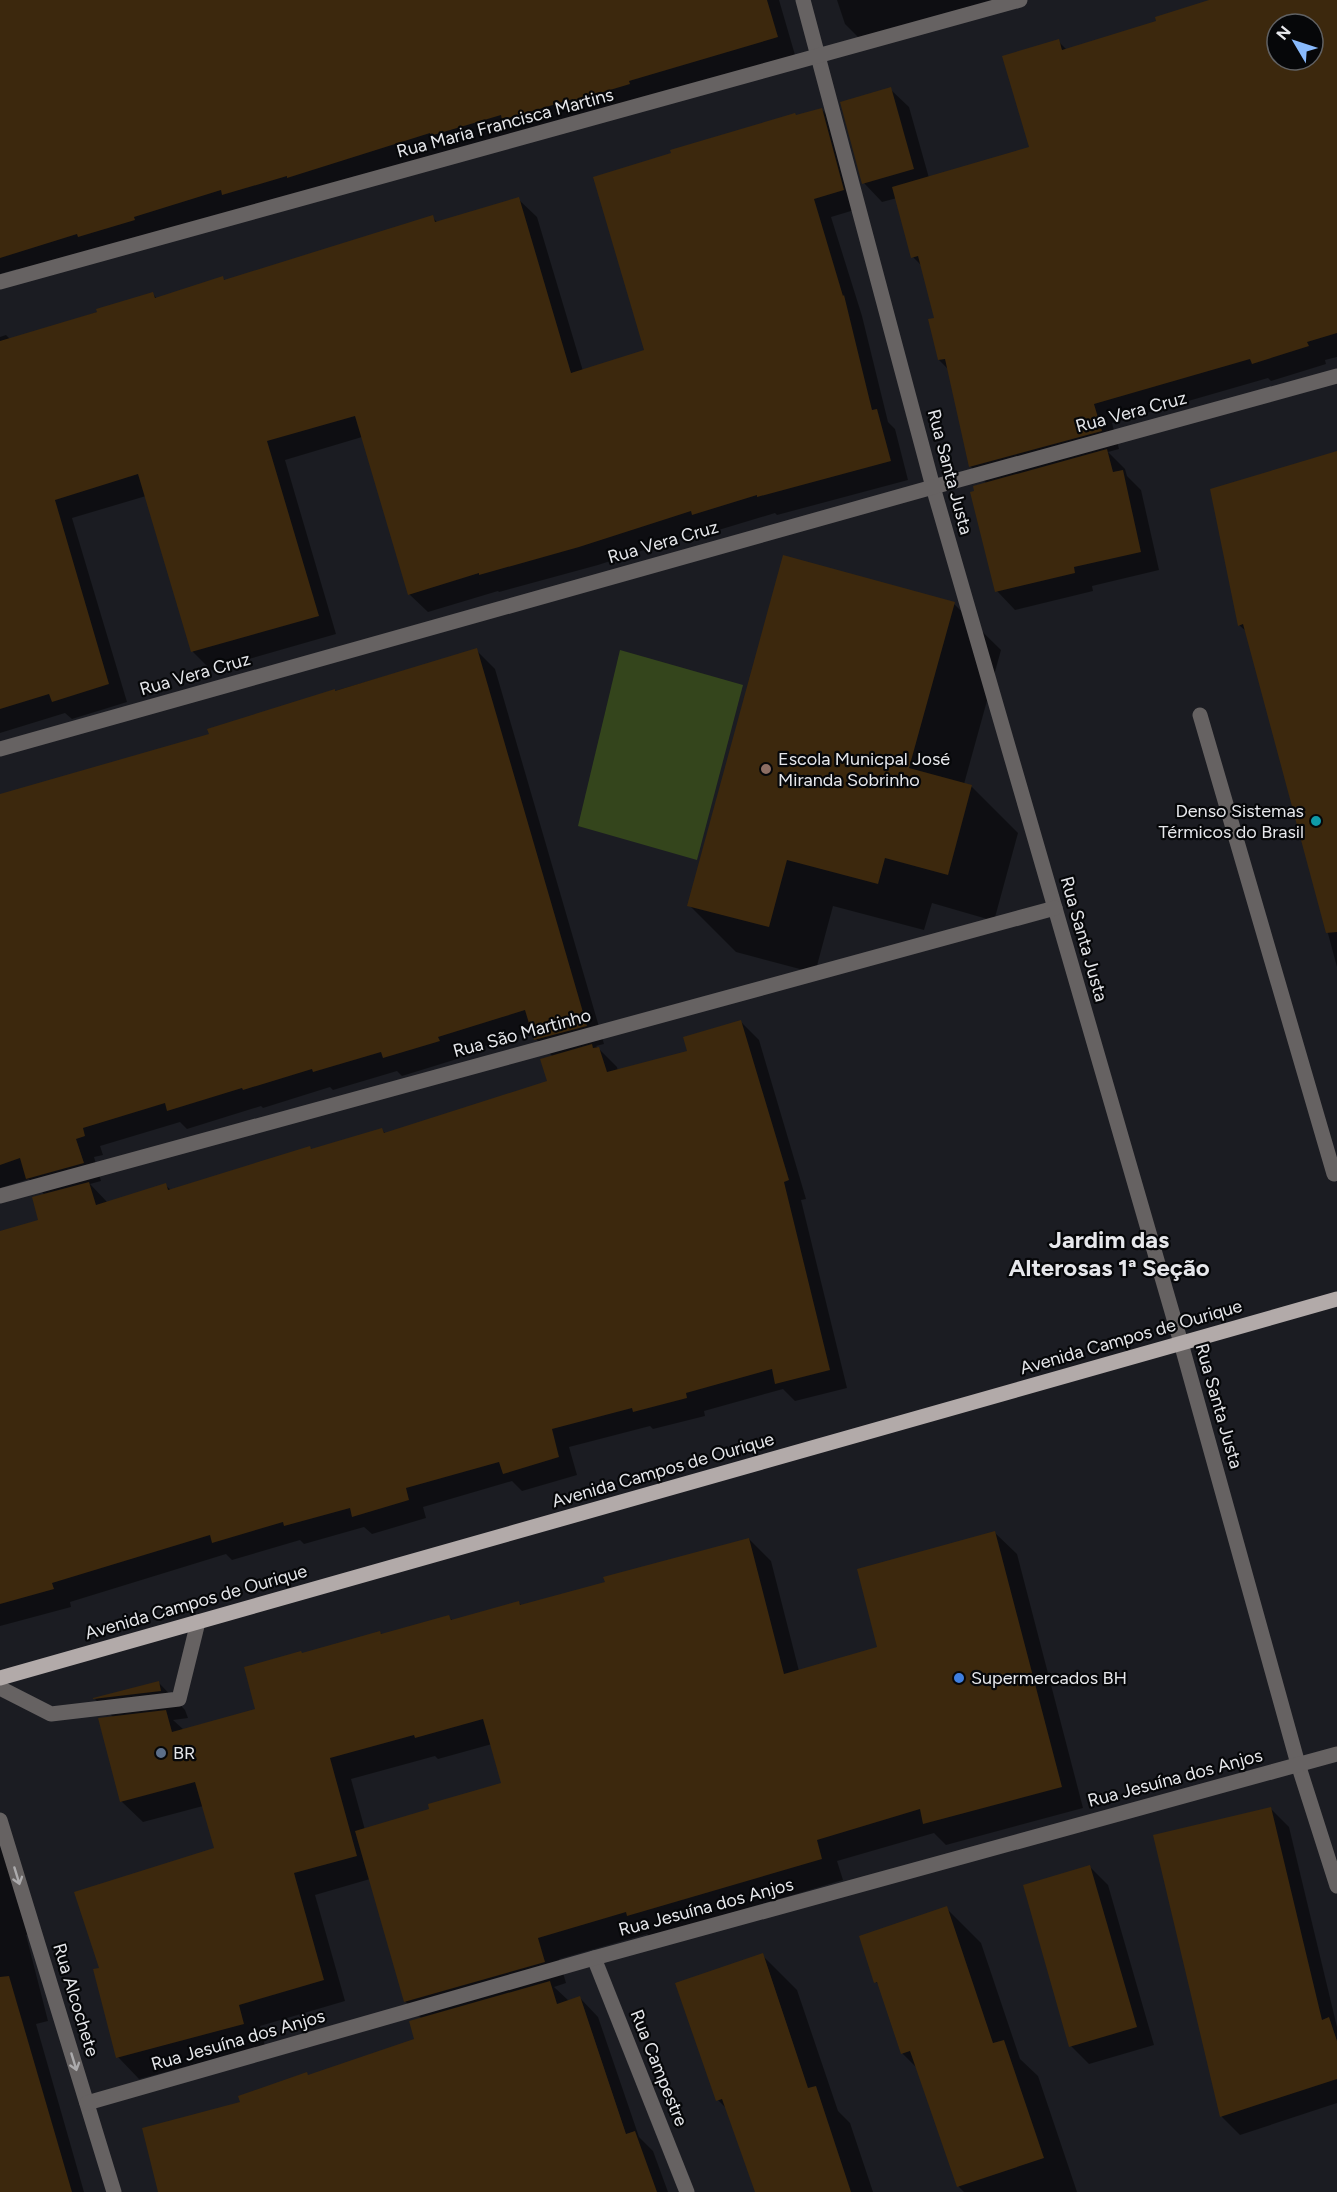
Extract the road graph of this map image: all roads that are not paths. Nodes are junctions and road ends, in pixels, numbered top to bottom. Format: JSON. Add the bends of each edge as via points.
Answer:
{"nodes":[{"id":1,"x":803,"y":0,"type":"edge"},
{"id":2,"x":1020,"y":0,"type":"edge"},
{"id":3,"x":819,"y":56,"type":"junction"},
{"id":4,"x":0,"y":282,"type":"edge"},
{"id":5,"x":1337,"y":376,"type":"edge"},
{"id":6,"x":933,"y":487,"type":"junction"},
{"id":7,"x":1200,"y":715,"type":"dead end"},
{"id":8,"x":0,"y":749,"type":"edge"},
{"id":9,"x":1055,"y":908,"type":"junction"},
{"id":10,"x":1337,"y":1173,"type":"edge"},
{"id":11,"x":0,"y":1196,"type":"edge"},
{"id":12,"x":1337,"y":1299,"type":"edge"},
{"id":13,"x":1181,"y":1343,"type":"junction"},
{"id":14,"x":198,"y":1622,"type":"junction"},
{"id":15,"x":0,"y":1678,"type":"edge"},
{"id":16,"x":0,"y":1688,"type":"edge"},
{"id":17,"x":1337,"y":1754,"type":"edge"},
{"id":18,"x":1298,"y":1764,"type":"junction"},
{"id":19,"x":0,"y":1820,"type":"edge"},
{"id":20,"x":1337,"y":1886,"type":"edge"},
{"id":21,"x":594,"y":1958,"type":"junction"},
{"id":22,"x":87,"y":2103,"type":"junction"},
{"id":23,"x":114,"y":2192,"type":"edge"},
{"id":24,"x":687,"y":2192,"type":"edge"}],
"edges":[{"from":1,"to":3,"type":"street","name":"Rua Santa Justa"},
{"from":2,"to":3,"type":"street","name":"Rua Maria Francisca Martins"},
{"from":3,"to":4,"type":"street","name":"Rua Maria Francisca Martins"},
{"from":3,"to":6,"type":"street","name":"Rua Santa Justa"},
{"from":5,"to":6,"type":"street","name":"Rua Vera Cruz"},
{"from":6,"to":8,"type":"street","name":"Rua Vera Cruz"},
{"from":6,"to":9,"type":"street","name":"Rua Santa Justa"},
{"from":7,"to":10,"type":"street","via":[[1334,1174]]},
{"from":9,"to":11,"type":"street","name":"Rua São Martinho"},
{"from":9,"to":13,"type":"street","name":"Rua Santa Justa"},
{"from":12,"to":13,"type":"main road","name":"Avenida Campos de Ourique"},
{"from":13,"to":14,"type":"main road","name":"Avenida Campos de Ourique"},
{"from":13,"to":18,"type":"street","name":"Rua Santa Justa"},
{"from":14,"to":15,"type":"main road","name":"Avenida Campos de Ourique"},
{"from":14,"to":16,"type":"street","via":[[179,1699],[51,1714]]},
{"from":17,"to":18,"type":"street","name":"Rua Jesuína dos Anjos"},
{"from":18,"to":20,"type":"street","name":"Rua Santa Justa"},
{"from":18,"to":21,"type":"street","name":"Rua Jesuína dos Anjos"},
{"from":19,"to":22,"type":"street","name":"Rua Alcochete","one_way":true},
{"from":21,"to":22,"type":"street","name":"Rua Jesuína dos Anjos"},
{"from":21,"to":24,"type":"street","name":"Rua Campestre"},
{"from":22,"to":23,"type":"street","name":"Rua Alcochete"}]}
